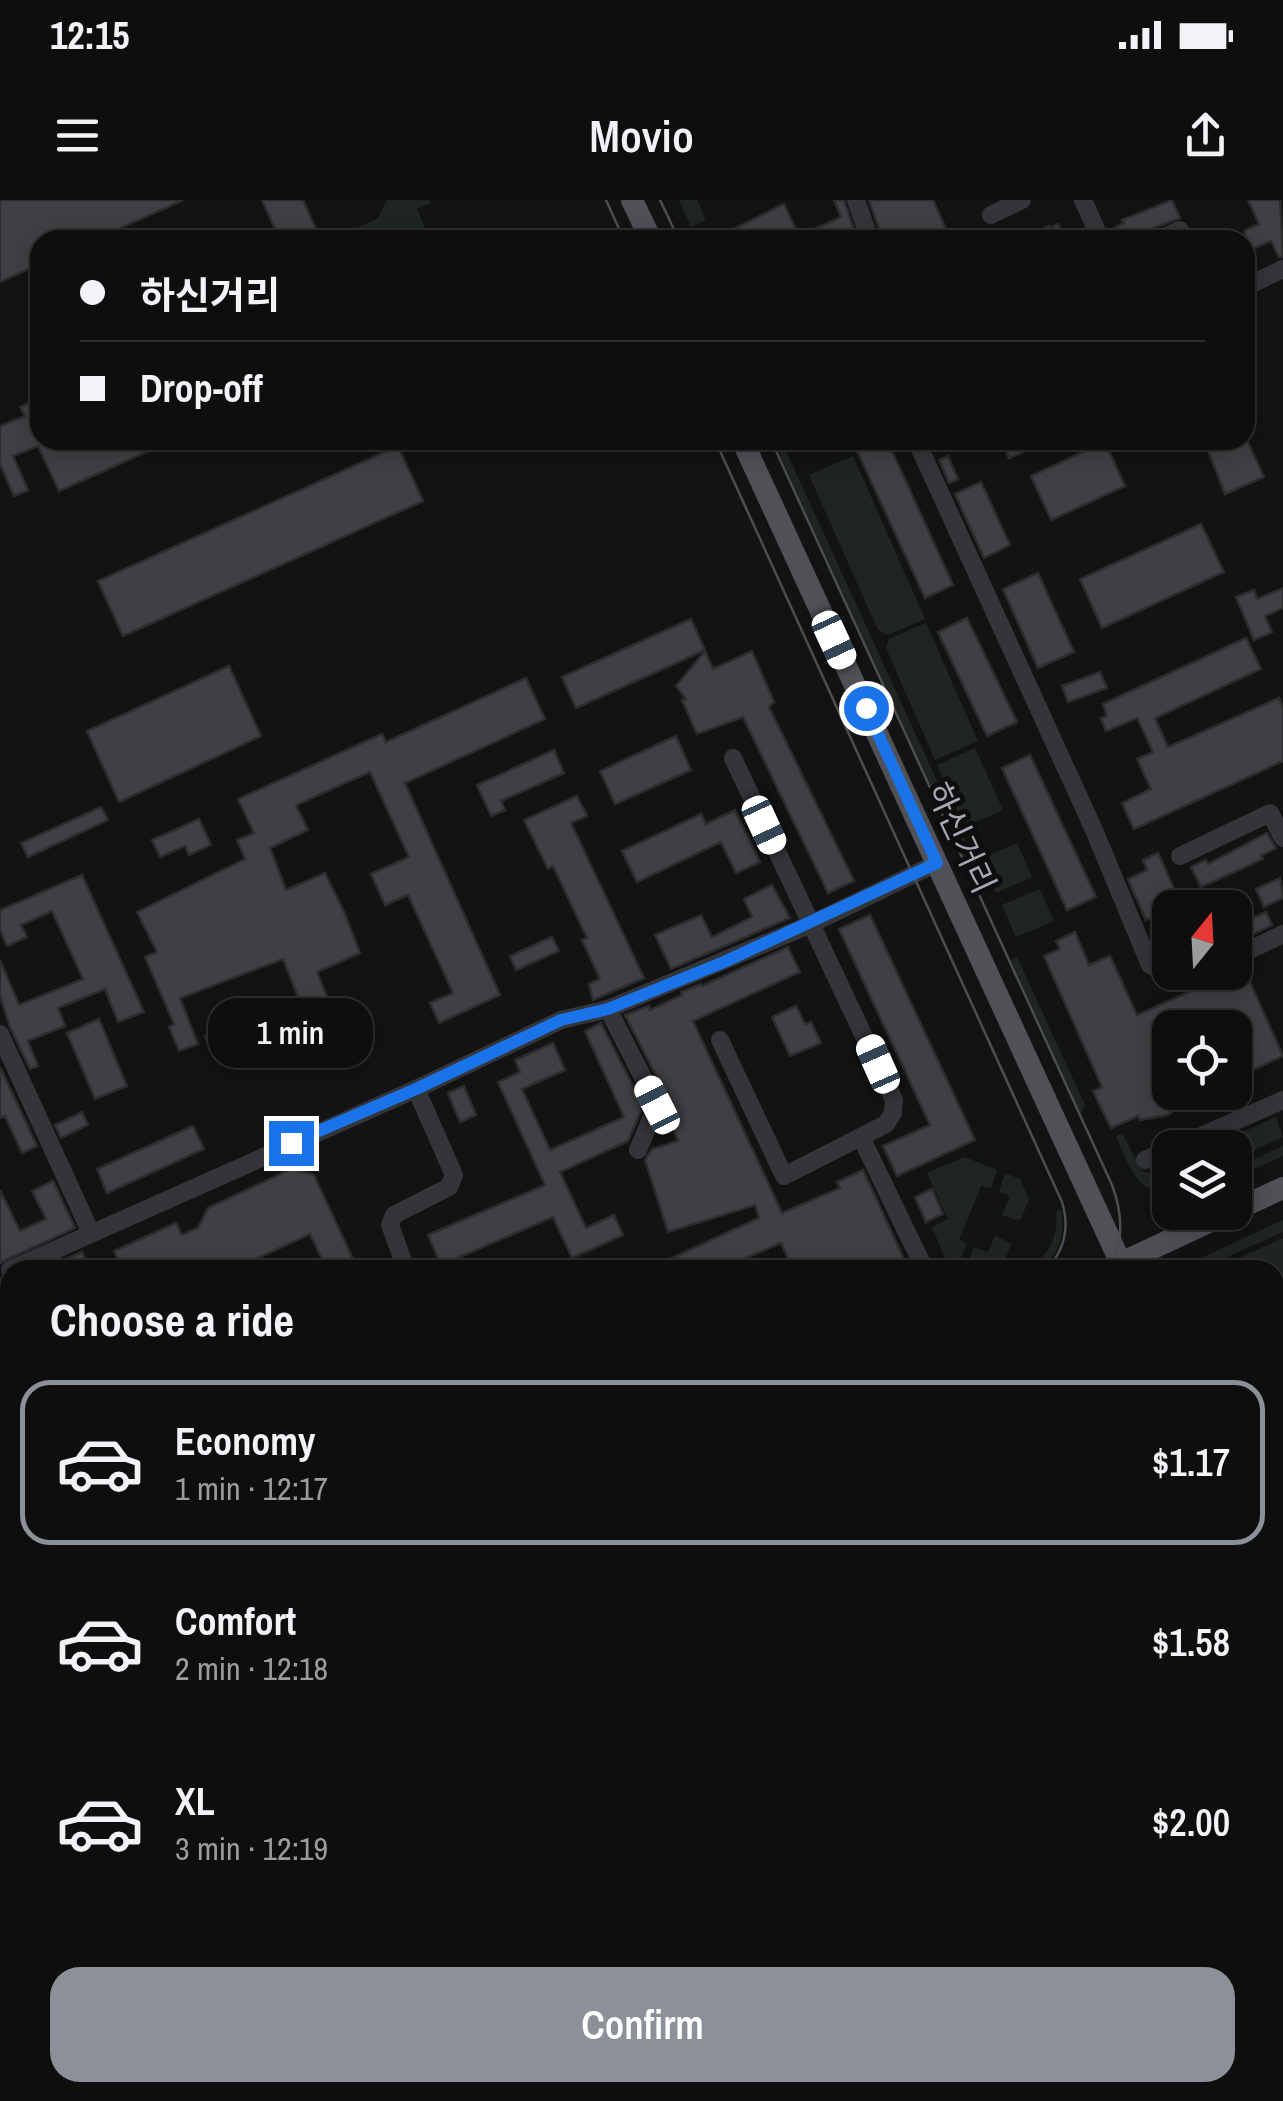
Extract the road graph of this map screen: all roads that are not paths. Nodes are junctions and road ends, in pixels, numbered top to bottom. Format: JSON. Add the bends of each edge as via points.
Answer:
{"nodes":[{"id":1,"x":632,"y":200,"type":"edge"},
{"id":2,"x":856,"y":200,"type":"edge"},
{"id":3,"x":1022,"y":200,"type":"edge"},
{"id":4,"x":1083,"y":200,"type":"edge"},
{"id":5,"x":991,"y":215,"type":"dead end"},
{"id":6,"x":646,"y":230,"type":"edge"},
{"id":7,"x":866,"y":230,"type":"edge"},
{"id":8,"x":1096,"y":230,"type":"edge"},
{"id":9,"x":1283,"y":269,"type":"edge"},
{"id":10,"x":1255,"y":282,"type":"edge"},
{"id":11,"x":747,"y":450,"type":"edge"},
{"id":12,"x":921,"y":450,"type":"edge"},
{"id":13,"x":733,"y":758,"type":"dead end"},
{"id":14,"x":1283,"y":838,"type":"edge"},
{"id":15,"x":1180,"y":856,"type":"dead end"},
{"id":16,"x":937,"y":863,"type":"junction"},
{"id":17,"x":809,"y":925,"type":"junction"},
{"id":18,"x":1283,"y":934,"type":"edge"},
{"id":19,"x":1252,"y":948,"type":"edge"},
{"id":20,"x":1152,"y":966,"type":"edge"},
{"id":21,"x":608,"y":1009,"type":"junction"},
{"id":22,"x":720,"y":1040,"type":"dead end"},
{"id":23,"x":2,"y":1043,"type":"edge"},
{"id":24,"x":416,"y":1089,"type":"junction"},
{"id":25,"x":1283,"y":1100,"type":"edge"},
{"id":26,"x":1214,"y":1130,"type":"edge"},
{"id":27,"x":862,"y":1137,"type":"junction"},
{"id":28,"x":638,"y":1150,"type":"dead end"},
{"id":29,"x":1152,"y":1157,"type":"edge"},
{"id":30,"x":1145,"y":1160,"type":"dead end"},
{"id":31,"x":1283,"y":1188,"type":"edge"},
{"id":32,"x":1252,"y":1202,"type":"edge"},
{"id":33,"x":1194,"y":1230,"type":"edge"},
{"id":34,"x":90,"y":1234,"type":"junction"},
{"id":35,"x":32,"y":1260,"type":"edge"},
{"id":36,"x":403,"y":1260,"type":"edge"},
{"id":37,"x":920,"y":1260,"type":"edge"},
{"id":38,"x":1113,"y":1260,"type":"edge"},
{"id":39,"x":1133,"y":1260,"type":"edge"}],
"edges":[{"from":1,"to":6,"type":"main road"},
{"from":2,"to":7,"type":"street"},
{"from":3,"to":5,"type":"street"},
{"from":4,"to":8,"type":"street"},
{"from":9,"to":10,"type":"street"},
{"from":11,"to":16,"type":"main road","name":"하신거리"},
{"from":12,"to":20,"type":"street"},
{"from":13,"to":17,"type":"street"},
{"from":14,"to":15,"type":"street","via":[[1270,812]]},
{"from":16,"to":17,"type":"street"},
{"from":16,"to":38,"type":"main road","name":"하신거리"},
{"from":17,"to":21,"type":"street"},
{"from":17,"to":27,"type":"street","via":[[894,1100],[886,1124]]},
{"from":18,"to":19,"type":"street"},
{"from":21,"to":24,"type":"street","via":[[561,1020]]},
{"from":21,"to":28,"type":"street","via":[[657,1105]]},
{"from":22,"to":27,"type":"street","via":[[784,1176]]},
{"from":23,"to":34,"type":"street"},
{"from":24,"to":34,"type":"street"},
{"from":24,"to":36,"type":"street","via":[[454,1175],[450,1187],[394,1215],[390,1225]]},
{"from":25,"to":26,"type":"street"},
{"from":27,"to":37,"type":"street"},
{"from":29,"to":30,"type":"street"},
{"from":31,"to":32,"type":"main road"},
{"from":33,"to":39,"type":"main road"},
{"from":34,"to":35,"type":"street"}]}
